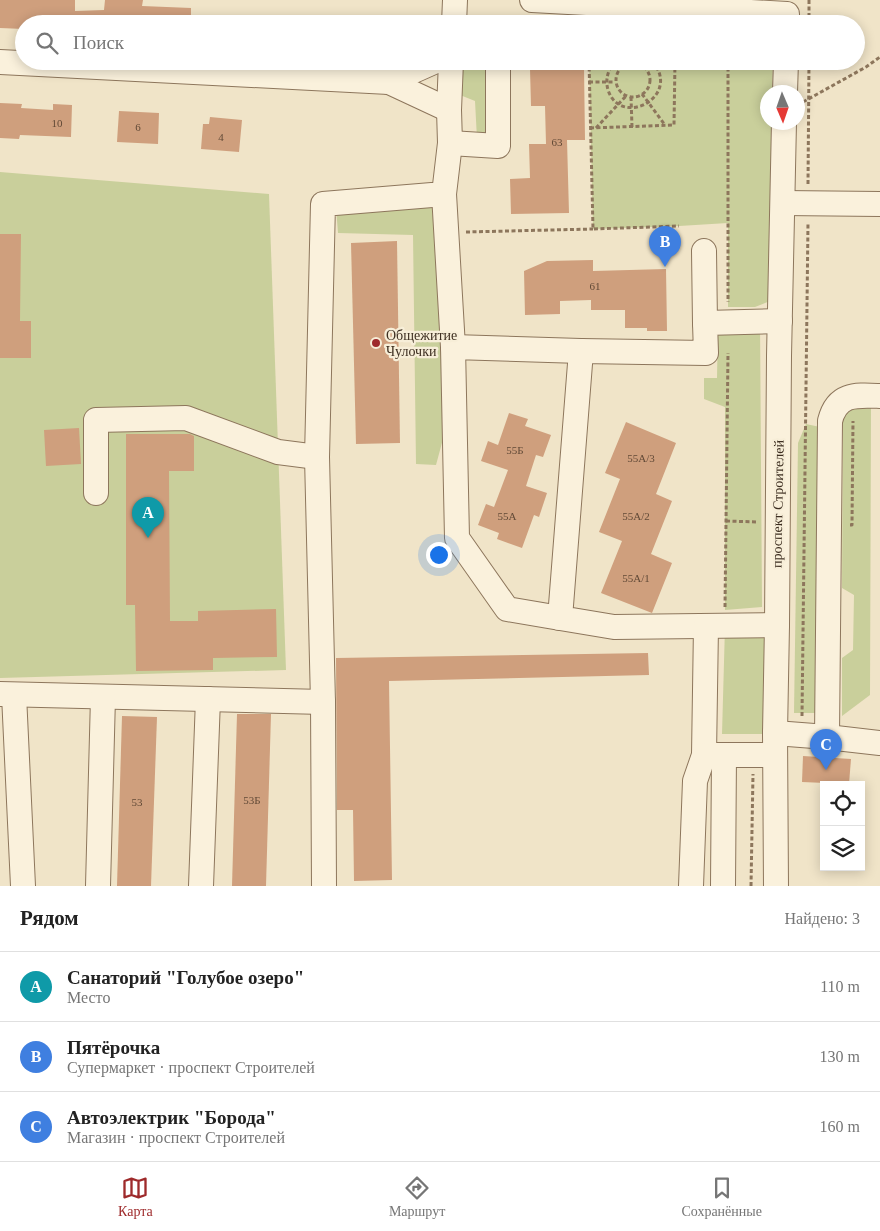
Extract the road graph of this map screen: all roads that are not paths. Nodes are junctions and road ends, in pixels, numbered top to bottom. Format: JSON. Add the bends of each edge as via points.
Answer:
{"nodes":[{"id":1,"x":455,"y":0,"type":"edge"},
{"id":2,"x":532,"y":0,"type":"edge"},
{"id":3,"x":787,"y":13,"type":"edge"},
{"id":4,"x":454,"y":15,"type":"edge"},
{"id":5,"x":0,"y":62,"type":"edge"},
{"id":6,"x":15,"y":63,"type":"edge"},
{"id":7,"x":156,"y":70,"type":"edge"},
{"id":8,"x":416,"y":70,"type":"edge"},
{"id":9,"x":451,"y":70,"type":"edge"},
{"id":10,"x":498,"y":70,"type":"edge"},
{"id":11,"x":786,"y":70,"type":"edge"},
{"id":12,"x":389,"y":82,"type":"junction"},
{"id":13,"x":785,"y":85,"type":"edge"},
{"id":14,"x":449,"y":110,"type":"junction"},
{"id":15,"x":784,"y":130,"type":"edge"},
{"id":16,"x":450,"y":144,"type":"junction"},
{"id":17,"x":444,"y":194,"type":"junction"},
{"id":18,"x":783,"y":203,"type":"junction"},
{"id":19,"x":880,"y":204,"type":"edge"},
{"id":20,"x":704,"y":251,"type":"dead end"},
{"id":21,"x":780,"y":321,"type":"junction"},
{"id":22,"x":717,"y":322,"type":"junction"},
{"id":23,"x":453,"y":347,"type":"junction"},
{"id":24,"x":582,"y":351,"type":"junction"},
{"id":25,"x":880,"y":396,"type":"edge"},
{"id":26,"x":317,"y":457,"type":"junction"},
{"id":27,"x":96,"y":493,"type":"dead end"},
{"id":28,"x":560,"y":618,"type":"junction"},
{"id":29,"x":777,"y":625,"type":"junction"},
{"id":30,"x":715,"y":626,"type":"junction"},
{"id":31,"x":7,"y":694,"type":"edge"},
{"id":32,"x":102,"y":697,"type":"junction"},
{"id":33,"x":208,"y":699,"type":"junction"},
{"id":34,"x":323,"y":702,"type":"junction"},
{"id":35,"x":827,"y":737,"type":"junction"},
{"id":36,"x":775,"y":744,"type":"junction"},
{"id":37,"x":880,"y":744,"type":"edge"},
{"id":38,"x":714,"y":755,"type":"junction"},
{"id":39,"x":23,"y":886,"type":"edge"},
{"id":40,"x":98,"y":886,"type":"edge"},
{"id":41,"x":201,"y":886,"type":"edge"},
{"id":42,"x":324,"y":886,"type":"edge"},
{"id":43,"x":691,"y":886,"type":"edge"},
{"id":44,"x":723,"y":886,"type":"edge"},
{"id":45,"x":776,"y":886,"type":"edge"}],
"edges":[{"from":1,"to":4,"type":"street"},
{"from":2,"to":3,"type":"street"},
{"from":5,"to":6,"type":"street"},
{"from":7,"to":12,"type":"street"},
{"from":8,"to":12,"type":"street"},
{"from":9,"to":14,"type":"street"},
{"from":10,"to":16,"type":"street","via":[[498,146]]},
{"from":11,"to":13,"type":"street"},
{"from":12,"to":14,"type":"street"},
{"from":14,"to":16,"type":"street"},
{"from":15,"to":18,"type":"street","name":"проспект Строителей"},
{"from":16,"to":17,"type":"street"},
{"from":17,"to":23,"type":"street"},
{"from":17,"to":26,"type":"street","via":[[323,204]]},
{"from":18,"to":19,"type":"street"},
{"from":18,"to":21,"type":"street","name":"проспект Строителей"},
{"from":20,"to":22,"type":"street"},
{"from":21,"to":22,"type":"street"},
{"from":21,"to":29,"type":"street","name":"проспект Строителей"},
{"from":22,"to":24,"type":"street","via":[[706,353]]},
{"from":23,"to":24,"type":"street"},
{"from":23,"to":28,"type":"street","via":[[458,538],[507,609]]},
{"from":24,"to":28,"type":"street"},
{"from":25,"to":35,"type":"street","via":[[850,396],[836,406],[830,421]]},
{"from":26,"to":27,"type":"street","via":[[278,452],[186,418],[96,420]]},
{"from":26,"to":34,"type":"street"},
{"from":28,"to":30,"type":"street","via":[[614,627]]},
{"from":29,"to":30,"type":"street"},
{"from":29,"to":36,"type":"street","name":"проспект Строителей"},
{"from":30,"to":38,"type":"street"},
{"from":31,"to":32,"type":"street"},
{"from":31,"to":39,"type":"street"},
{"from":32,"to":33,"type":"street"},
{"from":32,"to":40,"type":"street"},
{"from":33,"to":34,"type":"street"},
{"from":33,"to":41,"type":"street"},
{"from":34,"to":42,"type":"street"},
{"from":35,"to":36,"type":"street"},
{"from":35,"to":37,"type":"street"},
{"from":36,"to":38,"type":"street"},
{"from":36,"to":45,"type":"street","name":"проспект Строителей"},
{"from":38,"to":43,"type":"street","via":[[695,781]]},
{"from":38,"to":44,"type":"street"}]}
